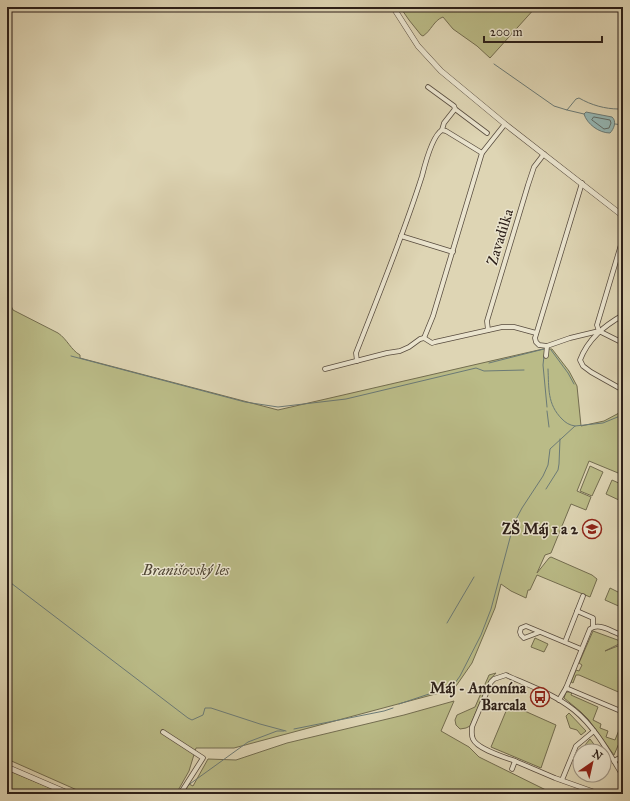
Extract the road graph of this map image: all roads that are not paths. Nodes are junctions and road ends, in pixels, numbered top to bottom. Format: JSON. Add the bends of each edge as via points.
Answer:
{"nodes":[{"id":1,"x":393,"y":7,"type":"edge"},
{"id":2,"x":428,"y":87,"type":"dead end"},
{"id":3,"x":455,"y":109,"type":"junction"},
{"id":4,"x":505,"y":124,"type":"junction"},
{"id":5,"x":442,"y":130,"type":"junction"},
{"id":6,"x":487,"y":133,"type":"dead end"},
{"id":7,"x":482,"y":153,"type":"junction"},
{"id":8,"x":544,"y":154,"type":"junction"},
{"id":9,"x":582,"y":183,"type":"junction"},
{"id":10,"x":623,"y":216,"type":"edge"},
{"id":11,"x":401,"y":236,"type":"junction"},
{"id":12,"x":623,"y":238,"type":"edge"},
{"id":13,"x":453,"y":252,"type":"junction"},
{"id":14,"x":623,"y":315,"type":"edge"},
{"id":15,"x":488,"y":330,"type":"junction"},
{"id":16,"x":599,"y":331,"type":"junction"},
{"id":17,"x":536,"y":333,"type":"junction"},
{"id":18,"x":424,"y":338,"type":"junction"},
{"id":19,"x":623,"y":343,"type":"edge"},
{"id":20,"x":547,"y":346,"type":"junction"},
{"id":21,"x":546,"y":356,"type":"dead end"},
{"id":22,"x":357,"y":360,"type":"junction"},
{"id":23,"x":325,"y":369,"type":"dead end"},
{"id":24,"x":623,"y":390,"type":"edge"},
{"id":25,"x":583,"y":596,"type":"dead end"},
{"id":26,"x":577,"y":612,"type":"junction"},
{"id":27,"x":593,"y":627,"type":"junction"},
{"id":28,"x":540,"y":632,"type":"dead end"},
{"id":29,"x":623,"y":636,"type":"edge"},
{"id":30,"x":564,"y":642,"type":"junction"},
{"id":31,"x":581,"y":649,"type":"junction"},
{"id":32,"x":566,"y":688,"type":"junction"},
{"id":33,"x":559,"y":700,"type":"junction"},
{"id":34,"x":623,"y":712,"type":"edge"},
{"id":35,"x":594,"y":731,"type":"junction"},
{"id":36,"x":163,"y":732,"type":"dead end"},
{"id":37,"x":623,"y":756,"type":"edge"},
{"id":38,"x":514,"y":761,"type":"junction"},
{"id":39,"x":614,"y":761,"type":"junction"},
{"id":40,"x":7,"y":767,"type":"edge"},
{"id":41,"x":512,"y":769,"type":"dead end"},
{"id":42,"x":623,"y":776,"type":"edge"},
{"id":43,"x":562,"y":780,"type":"junction"},
{"id":44,"x":70,"y":794,"type":"edge"},
{"id":45,"x":180,"y":794,"type":"edge"},
{"id":46,"x":600,"y":794,"type":"edge"}],
"edges":[{"from":1,"to":4,"type":"street","via":[[418,46],[441,71]]},
{"from":2,"to":3,"type":"street"},
{"from":3,"to":5,"type":"street"},
{"from":3,"to":6,"type":"street"},
{"from":4,"to":7,"type":"street"},
{"from":4,"to":8,"type":"street"},
{"from":5,"to":7,"type":"street"},
{"from":5,"to":11,"type":"street","via":[[438,132],[429,153]]},
{"from":7,"to":13,"type":"street"},
{"from":8,"to":9,"type":"street"},
{"from":8,"to":15,"type":"street","name":"Zavadilka","via":[[534,167],[528,185],[487,321]]},
{"from":9,"to":10,"type":"street"},
{"from":9,"to":17,"type":"street"},
{"from":11,"to":13,"type":"street"},
{"from":11,"to":22,"type":"street","via":[[356,353]]},
{"from":12,"to":16,"type":"street","via":[[597,325]]},
{"from":13,"to":18,"type":"street"},
{"from":14,"to":16,"type":"street"},
{"from":15,"to":17,"type":"street","via":[[514,327]]},
{"from":15,"to":18,"type":"street","via":[[436,342]]},
{"from":16,"to":19,"type":"street"},
{"from":16,"to":20,"type":"street"},
{"from":16,"to":24,"type":"street","via":[[590,340],[580,360],[583,366]]},
{"from":17,"to":20,"type":"street","via":[[536,342]]},
{"from":18,"to":22,"type":"street","via":[[400,351]]},
{"from":20,"to":21,"type":"street"},
{"from":22,"to":23,"type":"street"},
{"from":25,"to":26,"type":"street"},
{"from":26,"to":27,"type":"street","via":[[593,618]]},
{"from":26,"to":30,"type":"street"},
{"from":27,"to":29,"type":"street","via":[[600,627]]},
{"from":27,"to":31,"type":"street"},
{"from":28,"to":30,"type":"street"},
{"from":30,"to":31,"type":"street"},
{"from":31,"to":32,"type":"street"},
{"from":32,"to":33,"type":"street"},
{"from":32,"to":34,"type":"street"},
{"from":33,"to":35,"type":"street","via":[[573,709]]},
{"from":33,"to":38,"type":"street","via":[[506,675],[491,682],[472,727],[473,740]]},
{"from":35,"to":39,"type":"street"},
{"from":35,"to":43,"type":"street","via":[[576,746]]},
{"from":36,"to":45,"type":"street","via":[[203,758]]},
{"from":37,"to":39,"type":"street"},
{"from":38,"to":41,"type":"street"},
{"from":38,"to":43,"type":"street"},
{"from":39,"to":42,"type":"street"},
{"from":40,"to":44,"type":"street"},
{"from":43,"to":46,"type":"street"}]}
